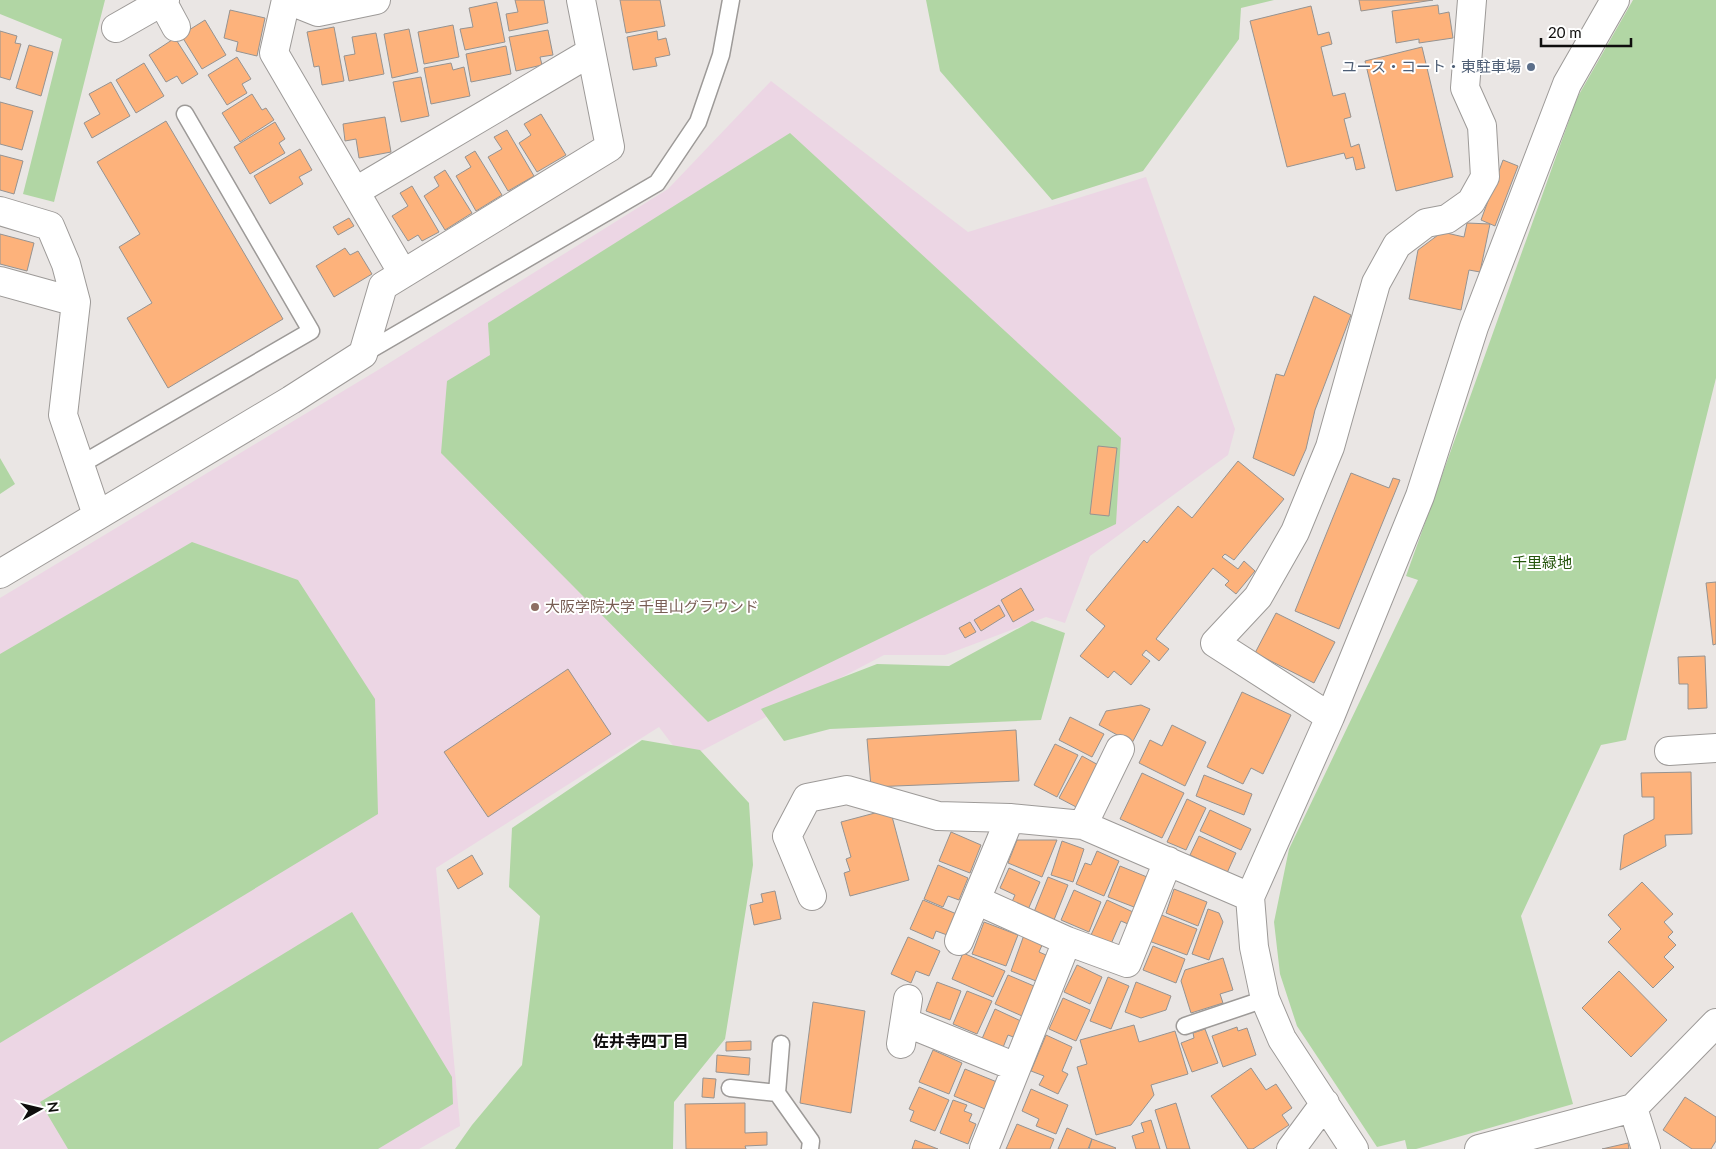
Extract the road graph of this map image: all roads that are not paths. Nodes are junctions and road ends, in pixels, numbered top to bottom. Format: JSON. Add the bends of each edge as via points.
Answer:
{"nodes":[{"id":1,"x":287,"y":0,"type":"edge"},
{"id":2,"x":376,"y":0,"type":"edge"},
{"id":3,"x":580,"y":0,"type":"edge"},
{"id":4,"x":731,"y":0,"type":"edge"},
{"id":5,"x":1472,"y":0,"type":"edge"},
{"id":6,"x":1615,"y":0,"type":"edge"},
{"id":7,"x":163,"y":1,"type":"edge"},
{"id":8,"x":176,"y":27,"type":"dead end"},
{"id":9,"x":116,"y":28,"type":"dead end"},
{"id":10,"x":591,"y":52,"type":"junction"},
{"id":11,"x":185,"y":114,"type":"dead end"},
{"id":12,"x":356,"y":192,"type":"junction"},
{"id":13,"x":0,"y":211,"type":"edge"},
{"id":14,"x":402,"y":272,"type":"junction"},
{"id":15,"x":0,"y":281,"type":"edge"},
{"id":16,"x":76,"y":302,"type":"junction"},
{"id":17,"x":363,"y":354,"type":"junction"},
{"id":18,"x":80,"y":465,"type":"junction"},
{"id":19,"x":97,"y":515,"type":"junction"},
{"id":20,"x":0,"y":574,"type":"edge"},
{"id":21,"x":1330,"y":717,"type":"junction"},
{"id":22,"x":1716,"y":748,"type":"edge"},
{"id":23,"x":1120,"y":749,"type":"dead end"},
{"id":24,"x":1669,"y":751,"type":"dead end"},
{"id":25,"x":1010,"y":818,"type":"junction"},
{"id":26,"x":1083,"y":825,"type":"junction"},
{"id":27,"x":1168,"y":861,"type":"junction"},
{"id":28,"x":812,"y":896,"type":"dead end"},
{"id":29,"x":1250,"y":897,"type":"junction"},
{"id":30,"x":976,"y":900,"type":"junction"},
{"id":31,"x":959,"y":941,"type":"dead end"},
{"id":32,"x":1067,"y":941,"type":"junction"},
{"id":33,"x":1265,"y":998,"type":"junction"},
{"id":34,"x":905,"y":1021,"type":"dead end"},
{"id":35,"x":1716,"y":1023,"type":"edge"},
{"id":36,"x":1185,"y":1026,"type":"dead end"},
{"id":37,"x":781,"y":1044,"type":"dead end"},
{"id":38,"x":1016,"y":1067,"type":"junction"},
{"id":39,"x":730,"y":1088,"type":"dead end"},
{"id":40,"x":777,"y":1094,"type":"junction"},
{"id":41,"x":1324,"y":1103,"type":"junction"},
{"id":42,"x":1633,"y":1108,"type":"junction"},
{"id":43,"x":810,"y":1149,"type":"edge"},
{"id":44,"x":984,"y":1149,"type":"edge"},
{"id":45,"x":1292,"y":1149,"type":"edge"},
{"id":46,"x":1354,"y":1149,"type":"edge"},
{"id":47,"x":1479,"y":1149,"type":"edge"},
{"id":48,"x":1646,"y":1149,"type":"edge"}],
"edges":[{"from":1,"to":2,"type":"street","via":[[318,12]]},
{"from":1,"to":12,"type":"street","via":[[274,53]]},
{"from":3,"to":10,"type":"street"},
{"from":4,"to":17,"type":"lane","via":[[721,54],[698,122],[657,183]]},
{"from":5,"to":21,"type":"street","via":[[1466,88],[1482,126],[1485,177],[1471,202],[1447,219],[1426,223],[1397,244],[1376,283],[1330,447],[1295,532],[1258,597],[1215,643]]},
{"from":6,"to":21,"type":"street","via":[[1567,84],[1474,327],[1420,496]]},
{"from":7,"to":8,"type":"street"},
{"from":7,"to":9,"type":"street"},
{"from":10,"to":12,"type":"street"},
{"from":10,"to":14,"type":"street","via":[[610,148]]},
{"from":11,"to":18,"type":"lane","via":[[311,331]]},
{"from":12,"to":14,"type":"street"},
{"from":13,"to":16,"type":"street","via":[[50,226],[66,264]]},
{"from":14,"to":17,"type":"street","via":[[383,286]]},
{"from":15,"to":16,"type":"street"},
{"from":16,"to":18,"type":"street","via":[[63,415]]},
{"from":17,"to":19,"type":"street"},
{"from":18,"to":19,"type":"street"},
{"from":19,"to":20,"type":"street"},
{"from":21,"to":29,"type":"street"},
{"from":22,"to":24,"type":"street"},
{"from":23,"to":26,"type":"street"},
{"from":25,"to":26,"type":"street"},
{"from":25,"to":28,"type":"street","via":[[938,816],[847,790],[807,798],[788,836]]},
{"from":25,"to":30,"type":"street"},
{"from":26,"to":27,"type":"street"},
{"from":27,"to":29,"type":"street"},
{"from":27,"to":32,"type":"street","via":[[1127,963]]},
{"from":29,"to":33,"type":"street","via":[[1254,947]]},
{"from":30,"to":31,"type":"street"},
{"from":30,"to":32,"type":"street"},
{"from":32,"to":38,"type":"street"},
{"from":33,"to":36,"type":"lane"},
{"from":33,"to":41,"type":"street","via":[[1282,1039]]},
{"from":34,"to":38,"type":"street"},
{"from":35,"to":42,"type":"street"},
{"from":37,"to":40,"type":"lane"},
{"from":38,"to":44,"type":"street"},
{"from":39,"to":40,"type":"lane"},
{"from":40,"to":43,"type":"lane","via":[[811,1141]]},
{"from":41,"to":45,"type":"street"},
{"from":41,"to":46,"type":"street"},
{"from":42,"to":47,"type":"street"},
{"from":42,"to":48,"type":"street"}]}
